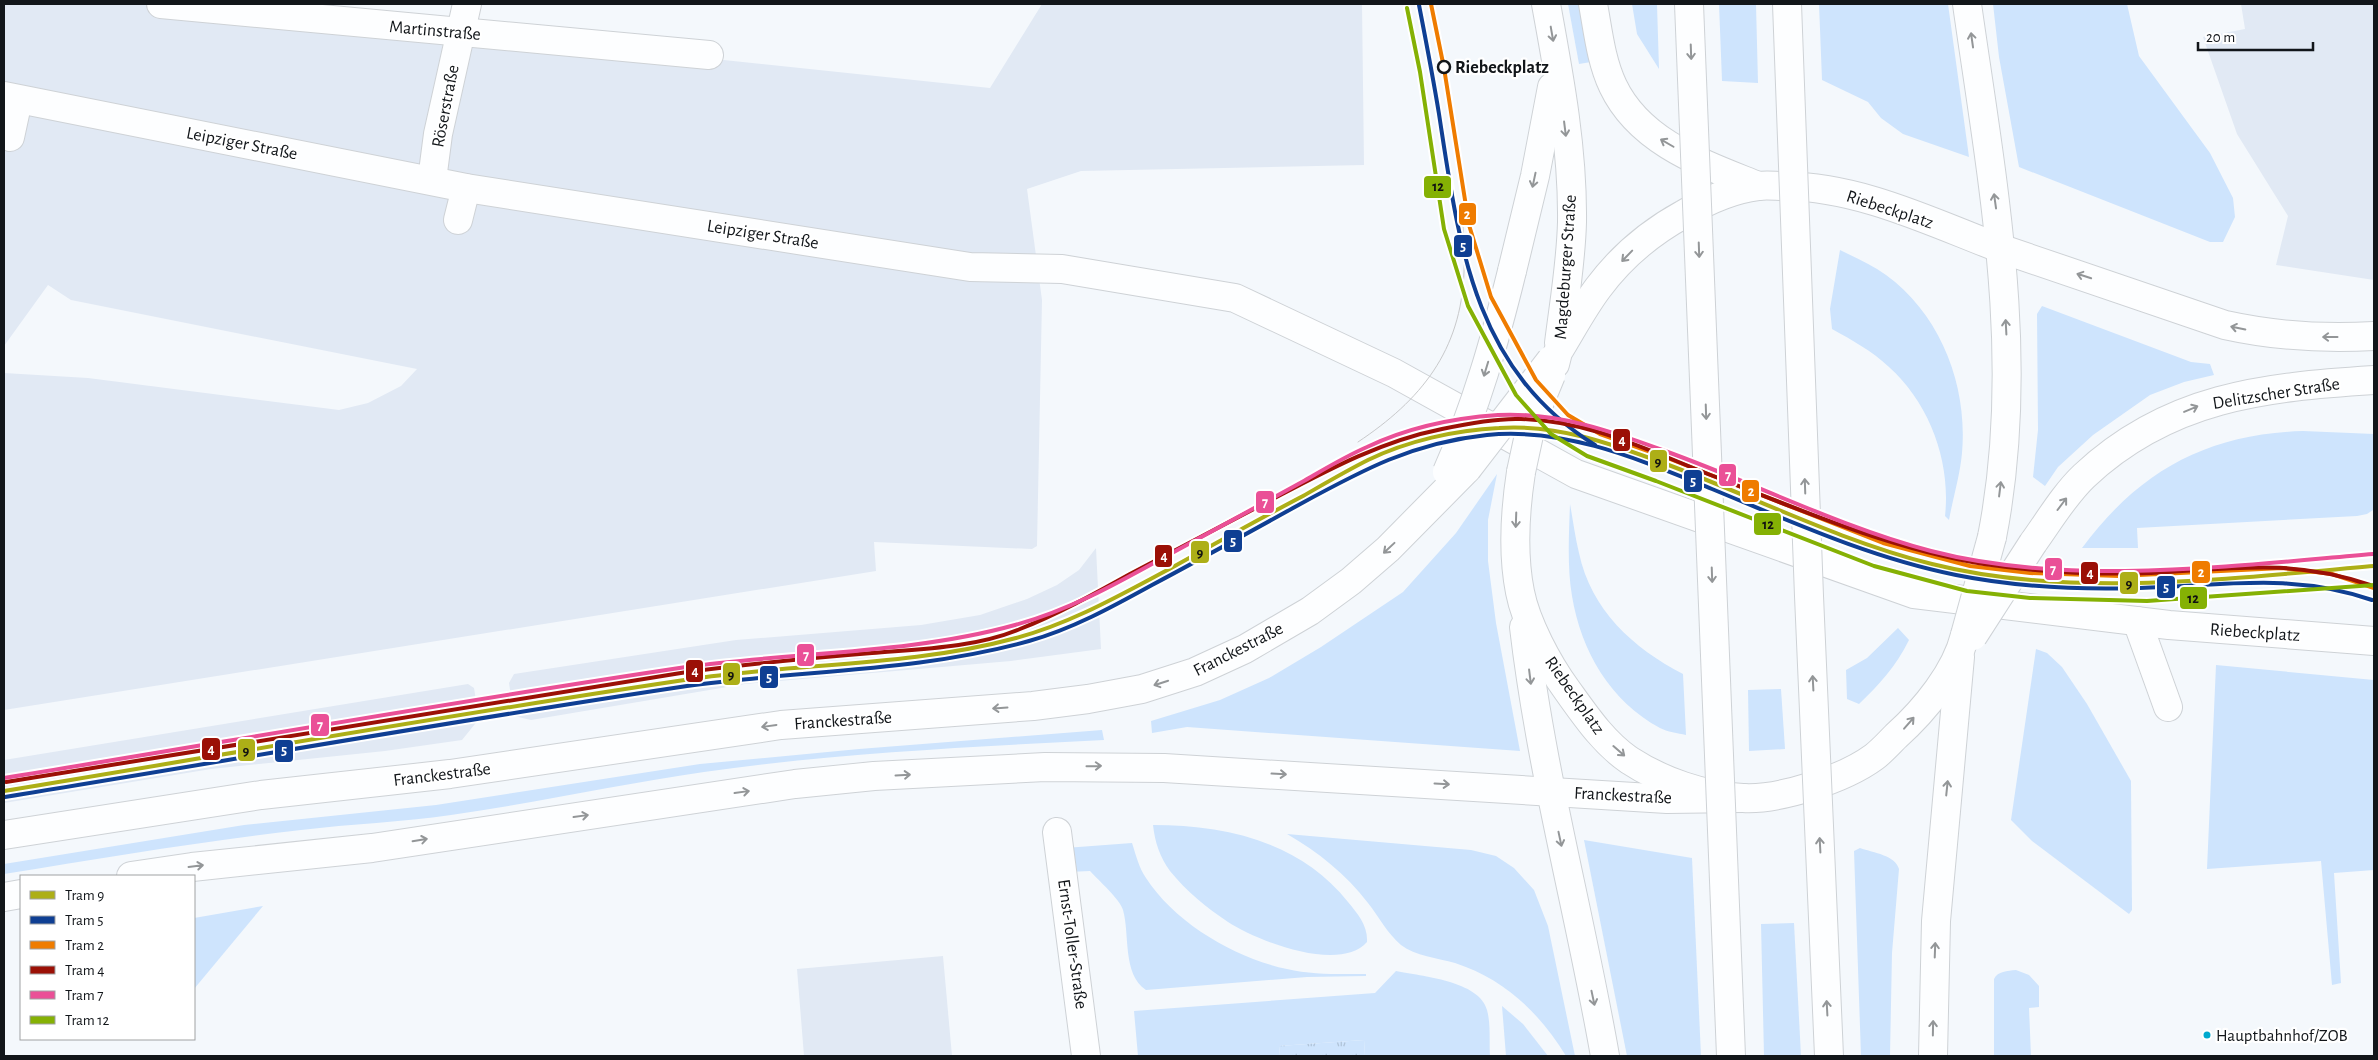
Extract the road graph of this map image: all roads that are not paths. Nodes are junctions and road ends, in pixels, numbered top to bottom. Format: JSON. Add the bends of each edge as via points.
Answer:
{"nodes":[{"id":1,"x":161,"y":4,"type":"edge"},
{"id":2,"x":467,"y":4,"type":"edge"},
{"id":3,"x":1546,"y":4,"type":"edge"},
{"id":4,"x":1594,"y":4,"type":"edge"},
{"id":5,"x":1689,"y":4,"type":"edge"},
{"id":6,"x":1787,"y":4,"type":"edge"},
{"id":7,"x":1967,"y":4,"type":"edge"},
{"id":8,"x":461,"y":33,"type":"junction"},
{"id":9,"x":708,"y":55,"type":"dead end"},
{"id":10,"x":1557,"y":64,"type":"junction"},
{"id":11,"x":11,"y":98,"type":"edge"},
{"id":12,"x":10,"y":137,"type":"dead end"},
{"id":13,"x":432,"y":180,"type":"junction"},
{"id":14,"x":1758,"y":186,"type":"junction"},
{"id":15,"x":466,"y":188,"type":"junction"},
{"id":16,"x":458,"y":220,"type":"dead end"},
{"id":17,"x":2002,"y":249,"type":"junction"},
{"id":18,"x":1062,"y":269,"type":"joint"},
{"id":19,"x":2374,"y":336,"type":"edge"},
{"id":20,"x":1555,"y":359,"type":"junction"},
{"id":21,"x":2374,"y":380,"type":"edge"},
{"id":22,"x":1457,"y":470,"type":"junction"},
{"id":23,"x":1520,"y":593,"type":"junction"},
{"id":24,"x":2137,"y":621,"type":"junction"},
{"id":25,"x":1966,"y":641,"type":"junction"},
{"id":26,"x":2374,"y":641,"type":"edge"},
{"id":27,"x":2168,"y":707,"type":"dead end"},
{"id":28,"x":1550,"y":791,"type":"junction"},
{"id":29,"x":1743,"y":798,"type":"junction"},
{"id":30,"x":1057,"y":832,"type":"dead end"},
{"id":31,"x":4,"y":835,"type":"edge"},
{"id":32,"x":138,"y":875,"type":"edge"},
{"id":33,"x":20,"y":894,"type":"edge"},
{"id":34,"x":4,"y":896,"type":"edge"},
{"id":35,"x":1086,"y":1056,"type":"edge"},
{"id":36,"x":1605,"y":1056,"type":"edge"},
{"id":37,"x":1731,"y":1056,"type":"edge"},
{"id":38,"x":1829,"y":1056,"type":"edge"},
{"id":39,"x":1933,"y":1056,"type":"edge"}],
"edges":[{"from":1,"to":8,"type":"main road","name":"Martinstraße"},
{"from":2,"to":8,"type":"main road","name":"Röserstraße"},
{"from":3,"to":10,"type":"main road","name":"Magdeburger Straße","one_way":true},
{"from":14,"to":4,"type":"main road","one_way":true,"via":[[1702,164],[1639,124],[1612,85]]},
{"from":5,"to":37,"type":"main road","one_way":true,"bridge":true},
{"from":38,"to":6,"type":"main road","one_way":true,"bridge":true},
{"from":17,"to":7,"type":"main road","one_way":true},
{"from":8,"to":9,"type":"main road","name":"Martinstraße"},
{"from":8,"to":13,"type":"main road","name":"Röserstraße","via":[[438,134]]},
{"from":10,"to":20,"type":"main road","name":"Magdeburger Straße","one_way":true,"via":[[1571,180],[1572,223]]},
{"from":10,"to":22,"type":"main road","one_way":true,"bridge":true,"via":[[1512,271]]},
{"from":11,"to":12,"type":"main road","name":"Leipziger Straße"},
{"from":11,"to":13,"type":"main road","name":"Leipziger Straße"},
{"from":13,"to":15,"type":"main road","name":"Leipziger Straße"},
{"from":14,"to":17,"type":"main road","name":"Riebeckplatz","via":[[1803,186],[1880,202]]},
{"from":14,"to":20,"type":"main road","name":"Riebeckplatz","one_way":true,"via":[[1730,193],[1658,228],[1598,288]]},
{"from":15,"to":16,"type":"main road"},
{"from":15,"to":18,"type":"main road","name":"Leipziger Straße","via":[[970,267]]},
{"from":19,"to":17,"type":"main road","one_way":true,"via":[[2293,337],[2225,325]]},
{"from":25,"to":17,"type":"main road","name":"Riebeckplatz","one_way":true,"bridge":true,"via":[[1992,537],[2004,459],[2008,361]]},
{"from":18,"to":24,"type":"main road","name":"Riebeckplatz","via":[[1235,298],[1394,373],[1576,474],[1914,594]]},
{"from":20,"to":22,"type":"main road","name":"Franckestraße","bridge":true},
{"from":20,"to":23,"type":"main road","name":"Riebeckplatz","one_way":true,"bridge":true,"via":[[1532,422],[1521,472],[1516,522]]},
{"from":25,"to":21,"type":"main road","name":"Delitzscher Straße","one_way":true,"bridge":true,"via":[[2033,543],[2083,478],[2108,455],[2166,420],[2236,395],[2310,384]]},
{"from":22,"to":31,"type":"main road","name":"Franckestraße","one_way":true,"via":[[1424,514],[1388,550],[1310,611],[1246,649],[1194,672],[1142,689],[1034,706],[781,725],[450,774],[261,795]]},
{"from":23,"to":28,"type":"main road","one_way":true,"via":[[1532,692]]},
{"from":23,"to":29,"type":"main road","name":"Riebeckplatz","one_way":true,"via":[[1535,635],[1553,671],[1599,734],[1629,760],[1671,781],[1705,792]]},
{"from":24,"to":26,"type":"main road","name":"Riebeckplatz"},
{"from":24,"to":27,"type":"main road"},
{"from":29,"to":25,"type":"main road","name":"Riebeckplatz","one_way":true,"via":[[1813,786],[1841,776],[1874,757],[1907,726],[1932,695]]},
{"from":39,"to":25,"type":"main road","one_way":true,"via":[[1936,921]]},
{"from":28,"to":29,"type":"main road","name":"Franckestraße","via":[[1668,799]]},
{"from":32,"to":28,"type":"main road","name":"Franckestraße","one_way":true,"via":[[211,864],[372,848],[795,784],[874,776],[1104,766]]},
{"from":28,"to":36,"type":"main road","one_way":true},
{"from":30,"to":35,"type":"main road","name":"Ernst-Toller-Straße"},
{"from":33,"to":34,"type":"main road"}]}
